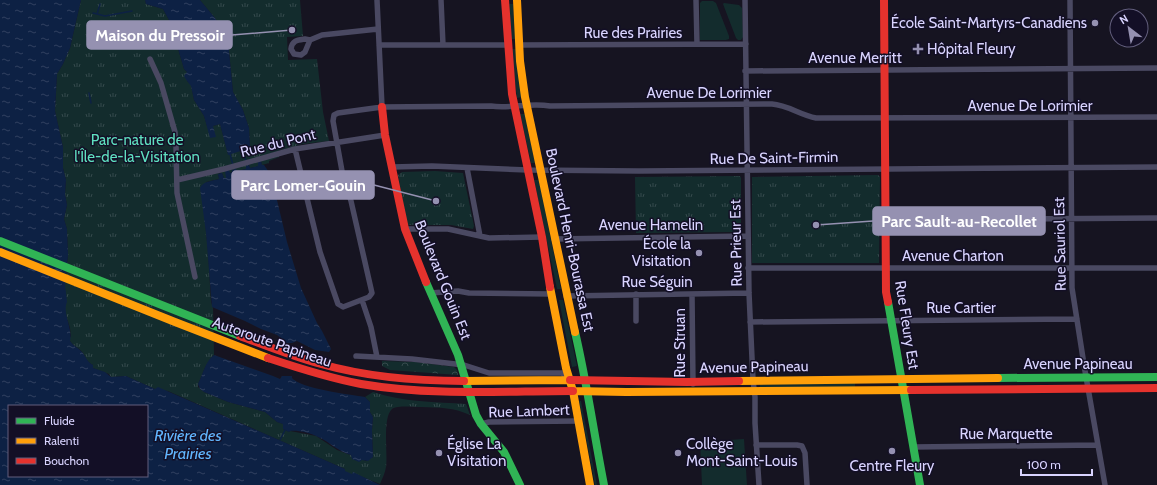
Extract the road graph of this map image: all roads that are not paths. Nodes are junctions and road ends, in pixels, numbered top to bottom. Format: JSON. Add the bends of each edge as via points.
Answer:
{"nodes":[{"id":1,"x":377,"y":0,"type":"edge"},
{"id":2,"x":441,"y":0,"type":"edge"},
{"id":3,"x":505,"y":0,"type":"edge"},
{"id":4,"x":517,"y":0,"type":"edge"},
{"id":5,"x":696,"y":0,"type":"edge"},
{"id":6,"x":745,"y":0,"type":"edge"},
{"id":7,"x":884,"y":0,"type":"edge"},
{"id":8,"x":1070,"y":0,"type":"edge"},
{"id":9,"x":378,"y":30,"type":"junction"},
{"id":10,"x":310,"y":40,"type":"dead end"},
{"id":11,"x":697,"y":44,"type":"junction"},
{"id":12,"x":746,"y":44,"type":"junction"},
{"id":13,"x":379,"y":45,"type":"junction"},
{"id":14,"x":443,"y":45,"type":"junction"},
{"id":15,"x":507,"y":45,"type":"junction"},
{"id":16,"x":519,"y":45,"type":"junction"},
{"id":17,"x":150,"y":59,"type":"dead end"},
{"id":18,"x":1070,"y":68,"type":"junction"},
{"id":19,"x":1157,"y":68,"type":"edge"},
{"id":20,"x":884,"y":70,"type":"junction"},
{"id":21,"x":745,"y":71,"type":"junction"},
{"id":22,"x":527,"y":105,"type":"junction"},
{"id":23,"x":746,"y":105,"type":"junction"},
{"id":24,"x":382,"y":107,"type":"junction"},
{"id":25,"x":515,"y":107,"type":"junction"},
{"id":26,"x":1071,"y":117,"type":"junction"},
{"id":27,"x":1157,"y":117,"type":"edge"},
{"id":28,"x":885,"y":118,"type":"junction"},
{"id":29,"x":385,"y":135,"type":"junction"},
{"id":30,"x":336,"y":142,"type":"junction"},
{"id":31,"x":295,"y":149,"type":"junction"},
{"id":32,"x":392,"y":167,"type":"junction"},
{"id":33,"x":1157,"y":167,"type":"edge"},
{"id":34,"x":467,"y":168,"type":"junction"},
{"id":35,"x":1071,"y":168,"type":"junction"},
{"id":36,"x":884,"y":169,"type":"junction"},
{"id":37,"x":528,"y":170,"type":"junction"},
{"id":38,"x":540,"y":170,"type":"junction"},
{"id":39,"x":747,"y":170,"type":"junction"},
{"id":40,"x":177,"y":180,"type":"junction"},
{"id":41,"x":1157,"y":218,"type":"edge"},
{"id":42,"x":1071,"y":219,"type":"junction"},
{"id":43,"x":885,"y":220,"type":"junction"},
{"id":44,"x":405,"y":229,"type":"junction"},
{"id":45,"x":480,"y":236,"type":"junction"},
{"id":46,"x":748,"y":236,"type":"junction"},
{"id":47,"x":542,"y":237,"type":"junction"},
{"id":48,"x":554,"y":239,"type":"junction"},
{"id":49,"x":0,"y":241,"type":"edge"},
{"id":50,"x":0,"y":252,"type":"edge"},
{"id":51,"x":748,"y":268,"type":"junction"},
{"id":52,"x":1072,"y":268,"type":"junction"},
{"id":53,"x":1157,"y":268,"type":"edge"},
{"id":54,"x":885,"y":269,"type":"junction"},
{"id":55,"x":195,"y":277,"type":"dead end"},
{"id":56,"x":430,"y":293,"type":"junction"},
{"id":57,"x":748,"y":293,"type":"junction"},
{"id":58,"x":551,"y":294,"type":"junction"},
{"id":59,"x":636,"y":294,"type":"junction"},
{"id":60,"x":692,"y":294,"type":"junction"},
{"id":61,"x":566,"y":296,"type":"junction"},
{"id":62,"x":362,"y":300,"type":"junction"},
{"id":63,"x":1077,"y":319,"type":"junction"},
{"id":64,"x":636,"y":321,"type":"dead end"},
{"id":65,"x":890,"y":321,"type":"junction"},
{"id":66,"x":750,"y":322,"type":"junction"},
{"id":67,"x":356,"y":356,"type":"dead end"},
{"id":68,"x":377,"y":358,"type":"junction"},
{"id":69,"x":462,"y":367,"type":"junction"},
{"id":70,"x":1157,"y":377,"type":"edge"},
{"id":71,"x":1087,"y":378,"type":"junction"},
{"id":72,"x":902,"y":379,"type":"junction"},
{"id":73,"x":570,"y":380,"type":"junction"},
{"id":74,"x":585,"y":380,"type":"junction"},
{"id":75,"x":753,"y":380,"type":"junction"},
{"id":76,"x":692,"y":382,"type":"junction"},
{"id":77,"x":1088,"y":388,"type":"junction"},
{"id":78,"x":1157,"y":388,"type":"edge"},
{"id":79,"x":754,"y":390,"type":"junction"},
{"id":80,"x":903,"y":390,"type":"junction"},
{"id":81,"x":572,"y":391,"type":"junction"},
{"id":82,"x":586,"y":391,"type":"junction"},
{"id":83,"x":693,"y":391,"type":"junction"},
{"id":84,"x":578,"y":421,"type":"junction"},
{"id":85,"x":481,"y":424,"type":"junction"},
{"id":86,"x":756,"y":445,"type":"junction"},
{"id":87,"x":1098,"y":445,"type":"junction"},
{"id":88,"x":914,"y":447,"type":"junction"},
{"id":89,"x":520,"y":485,"type":"edge"},
{"id":90,"x":590,"y":485,"type":"edge"},
{"id":91,"x":604,"y":485,"type":"edge"},
{"id":92,"x":759,"y":485,"type":"edge"},
{"id":93,"x":807,"y":485,"type":"edge"},
{"id":94,"x":920,"y":485,"type":"edge"},
{"id":95,"x":1105,"y":485,"type":"edge"}],
"edges":[{"from":1,"to":9,"type":"street","name":"Boulevard Gouin Est"},
{"from":2,"to":14,"type":"street"},
{"from":3,"to":15,"type":"main road","name":"Boulevard Henri-Bourassa Est"},
{"from":4,"to":16,"type":"main road","name":"Boulevard Henri-Bourassa Est"},
{"from":5,"to":11,"type":"street"},
{"from":6,"to":12,"type":"street","name":"Rue Prieur Est"},
{"from":7,"to":20,"type":"main road","name":"Rue Fleury Est"},
{"from":8,"to":18,"type":"street","name":"Rue Sauriol Est"},
{"from":9,"to":10,"type":"street","via":[[317,36]]},
{"from":9,"to":13,"type":"street","name":"Boulevard Gouin Est"},
{"from":11,"to":12,"type":"street","name":"Rue des Prairies"},
{"from":11,"to":16,"type":"street","name":"Rue des Prairies"},
{"from":12,"to":21,"type":"street","name":"Rue Prieur Est"},
{"from":13,"to":14,"type":"street"},
{"from":13,"to":24,"type":"street","name":"Boulevard Gouin Est"},
{"from":14,"to":15,"type":"street"},
{"from":15,"to":25,"type":"main road","name":"Boulevard Henri-Bourassa Est"},
{"from":16,"to":22,"type":"main road","name":"Boulevard Henri-Bourassa Est"},
{"from":17,"to":40,"type":"street","via":[[161,83],[172,119],[176,138]]},
{"from":18,"to":19,"type":"street","name":"Avenue Merritt"},
{"from":18,"to":20,"type":"street","name":"Avenue Merritt"},
{"from":18,"to":26,"type":"street","name":"Rue Sauriol Est"},
{"from":20,"to":21,"type":"street","name":"Avenue Merritt"},
{"from":20,"to":28,"type":"main road","name":"Rue Fleury Est"},
{"from":21,"to":23,"type":"street","name":"Rue Prieur Est"},
{"from":22,"to":23,"type":"street","name":"Avenue De Lorimier"},
{"from":22,"to":25,"type":"street","name":"Avenue De Lorimier"},
{"from":22,"to":38,"type":"main road","name":"Boulevard Henri-Bourassa Est"},
{"from":23,"to":28,"type":"street","name":"Avenue De Lorimier","via":[[783,106],[816,118]]},
{"from":23,"to":39,"type":"street","name":"Rue Prieur Est"},
{"from":24,"to":25,"type":"street","name":"Avenue De Lorimier"},
{"from":24,"to":29,"type":"main road","name":"Boulevard Gouin Est"},
{"from":24,"to":30,"type":"street","name":"Avenue De Lorimier","via":[[338,112],[333,117]]},
{"from":25,"to":37,"type":"main road","name":"Boulevard Henri-Bourassa Est"},
{"from":26,"to":27,"type":"street","name":"Avenue De Lorimier"},
{"from":26,"to":28,"type":"street","name":"Avenue De Lorimier"},
{"from":26,"to":35,"type":"street","name":"Rue Sauriol Est"},
{"from":28,"to":36,"type":"main road","name":"Rue Fleury Est"},
{"from":29,"to":30,"type":"street","name":"Rue du Pont"},
{"from":29,"to":32,"type":"main road","name":"Boulevard Gouin Est"},
{"from":30,"to":31,"type":"street","name":"Rue du Pont"},
{"from":30,"to":62,"type":"street","via":[[372,291],[370,297]]},
{"from":31,"to":40,"type":"street","name":"Rue du Pont"},
{"from":31,"to":62,"type":"street","via":[[320,252],[338,304],[341,307]]},
{"from":32,"to":34,"type":"street","name":"Rue De Saint-Firmin"},
{"from":32,"to":44,"type":"main road","name":"Boulevard Gouin Est"},
{"from":33,"to":35,"type":"street","name":"Rue De Saint-Firmin"},
{"from":34,"to":37,"type":"street","name":"Rue De Saint-Firmin"},
{"from":34,"to":45,"type":"street"},
{"from":35,"to":36,"type":"street","name":"Rue De Saint-Firmin"},
{"from":35,"to":42,"type":"street","name":"Rue Sauriol Est"},
{"from":36,"to":39,"type":"street","name":"Rue De Saint-Firmin"},
{"from":36,"to":43,"type":"main road","name":"Rue Fleury Est"},
{"from":37,"to":38,"type":"street","name":"Rue De Saint-Firmin"},
{"from":37,"to":47,"type":"main road","name":"Boulevard Henri-Bourassa Est"},
{"from":38,"to":39,"type":"street","name":"Rue De Saint-Firmin"},
{"from":38,"to":48,"type":"main road","name":"Boulevard Henri-Bourassa Est"},
{"from":39,"to":46,"type":"street","name":"Rue Prieur Est"},
{"from":40,"to":55,"type":"street","via":[[177,193]]},
{"from":41,"to":42,"type":"street"},
{"from":42,"to":43,"type":"street"},
{"from":42,"to":52,"type":"street","name":"Rue Sauriol Est"},
{"from":43,"to":54,"type":"main road","name":"Rue Fleury Est"},
{"from":44,"to":45,"type":"street","via":[[448,229]]},
{"from":44,"to":56,"type":"main road","name":"Boulevard Gouin Est"},
{"from":45,"to":47,"type":"street"},
{"from":46,"to":48,"type":"street","name":"Avenue Hamelin"},
{"from":46,"to":51,"type":"street","name":"Rue Prieur Est"},
{"from":47,"to":58,"type":"main road","name":"Boulevard Henri-Bourassa Est"},
{"from":48,"to":61,"type":"main road","name":"Boulevard Henri-Bourassa Est"},
{"from":49,"to":73,"type":"main road","name":"Autoroute Papineau","via":[[261,344],[339,368],[420,380]]},
{"from":50,"to":81,"type":"main road","name":"Autoroute Papineau","via":[[284,364],[337,379],[424,391]]},
{"from":51,"to":54,"type":"street","name":"Avenue Charton"},
{"from":51,"to":57,"type":"street","name":"Rue Prieur Est"},
{"from":52,"to":53,"type":"street","name":"Avenue Charton"},
{"from":52,"to":54,"type":"street","name":"Avenue Charton"},
{"from":52,"to":63,"type":"street","name":"Rue Sauriol Est"},
{"from":54,"to":65,"type":"main road","name":"Rue Fleury Est"},
{"from":56,"to":58,"type":"street"},
{"from":56,"to":69,"type":"main road","name":"Boulevard Gouin Est"},
{"from":57,"to":60,"type":"street","name":"Rue Séguin"},
{"from":57,"to":66,"type":"street","name":"Rue Prieur Est"},
{"from":58,"to":73,"type":"main road","name":"Boulevard Henri-Bourassa Est"},
{"from":59,"to":60,"type":"street","name":"Rue Séguin"},
{"from":59,"to":61,"type":"street","name":"Rue Séguin"},
{"from":59,"to":64,"type":"street"},
{"from":60,"to":76,"type":"street","name":"Rue Struan"},
{"from":61,"to":74,"type":"main road","name":"Boulevard Henri-Bourassa Est"},
{"from":62,"to":68,"type":"street"},
{"from":63,"to":65,"type":"street","name":"Rue Cartier"},
{"from":63,"to":71,"type":"street","name":"Rue Sauriol Est"},
{"from":65,"to":66,"type":"street","name":"Rue Cartier"},
{"from":65,"to":72,"type":"main road","name":"Rue Fleury Est"},
{"from":66,"to":75,"type":"street","name":"Rue Prieur Est"},
{"from":67,"to":68,"type":"street","name":"Avenue Papineau"},
{"from":68,"to":69,"type":"street","name":"Avenue Papineau","via":[[412,359]]},
{"from":69,"to":73,"type":"street","name":"Avenue Papineau","via":[[487,373],[562,373]]},
{"from":69,"to":85,"type":"main road","name":"Boulevard Gouin Est","via":[[472,405]]},
{"from":70,"to":71,"type":"main road","name":"Avenue Papineau"},
{"from":71,"to":72,"type":"main road","name":"Avenue Papineau"},
{"from":71,"to":77,"type":"street","name":"Rue Sauriol Est"},
{"from":72,"to":75,"type":"main road","name":"Avenue Papineau"},
{"from":72,"to":80,"type":"main road","name":"Rue Fleury Est"},
{"from":73,"to":74,"type":"main road","name":"Avenue Papineau"},
{"from":73,"to":81,"type":"main road","name":"Boulevard Henri-Bourassa Est"},
{"from":74,"to":76,"type":"main road","name":"Avenue Papineau"},
{"from":74,"to":82,"type":"main road","name":"Boulevard Henri-Bourassa Est"},
{"from":75,"to":76,"type":"main road","name":"Avenue Papineau"},
{"from":75,"to":79,"type":"street","name":"Rue Prieur Est"},
{"from":76,"to":83,"type":"street","name":"Rue Struan"},
{"from":77,"to":78,"type":"main road","name":"Avenue Papineau"},
{"from":77,"to":80,"type":"main road","name":"Avenue Papineau"},
{"from":77,"to":87,"type":"street","name":"Rue Sauriol Est"},
{"from":79,"to":80,"type":"main road","name":"Avenue Papineau"},
{"from":79,"to":83,"type":"main road","name":"Avenue Papineau"},
{"from":79,"to":86,"type":"street","name":"Rue Prieur Est"},
{"from":80,"to":88,"type":"main road","name":"Rue Fleury Est"},
{"from":81,"to":82,"type":"main road","name":"Avenue Papineau"},
{"from":81,"to":84,"type":"main road","name":"Boulevard Henri-Bourassa Est"},
{"from":82,"to":83,"type":"main road","name":"Avenue Papineau"},
{"from":82,"to":91,"type":"main road","name":"Boulevard Henri-Bourassa Est"},
{"from":84,"to":85,"type":"street","name":"Rue Lambert"},
{"from":84,"to":90,"type":"main road","name":"Boulevard Henri-Bourassa Est"},
{"from":85,"to":89,"type":"main road","name":"Boulevard Gouin Est","via":[[504,452]]},
{"from":86,"to":92,"type":"street","name":"Rue Prieur Est"},
{"from":86,"to":93,"type":"street","via":[[802,446],[805,451]]},
{"from":87,"to":88,"type":"street","name":"Rue Marquette"},
{"from":87,"to":95,"type":"street","name":"Rue Sauriol Est"},
{"from":88,"to":94,"type":"main road","name":"Rue Fleury Est"}]}
